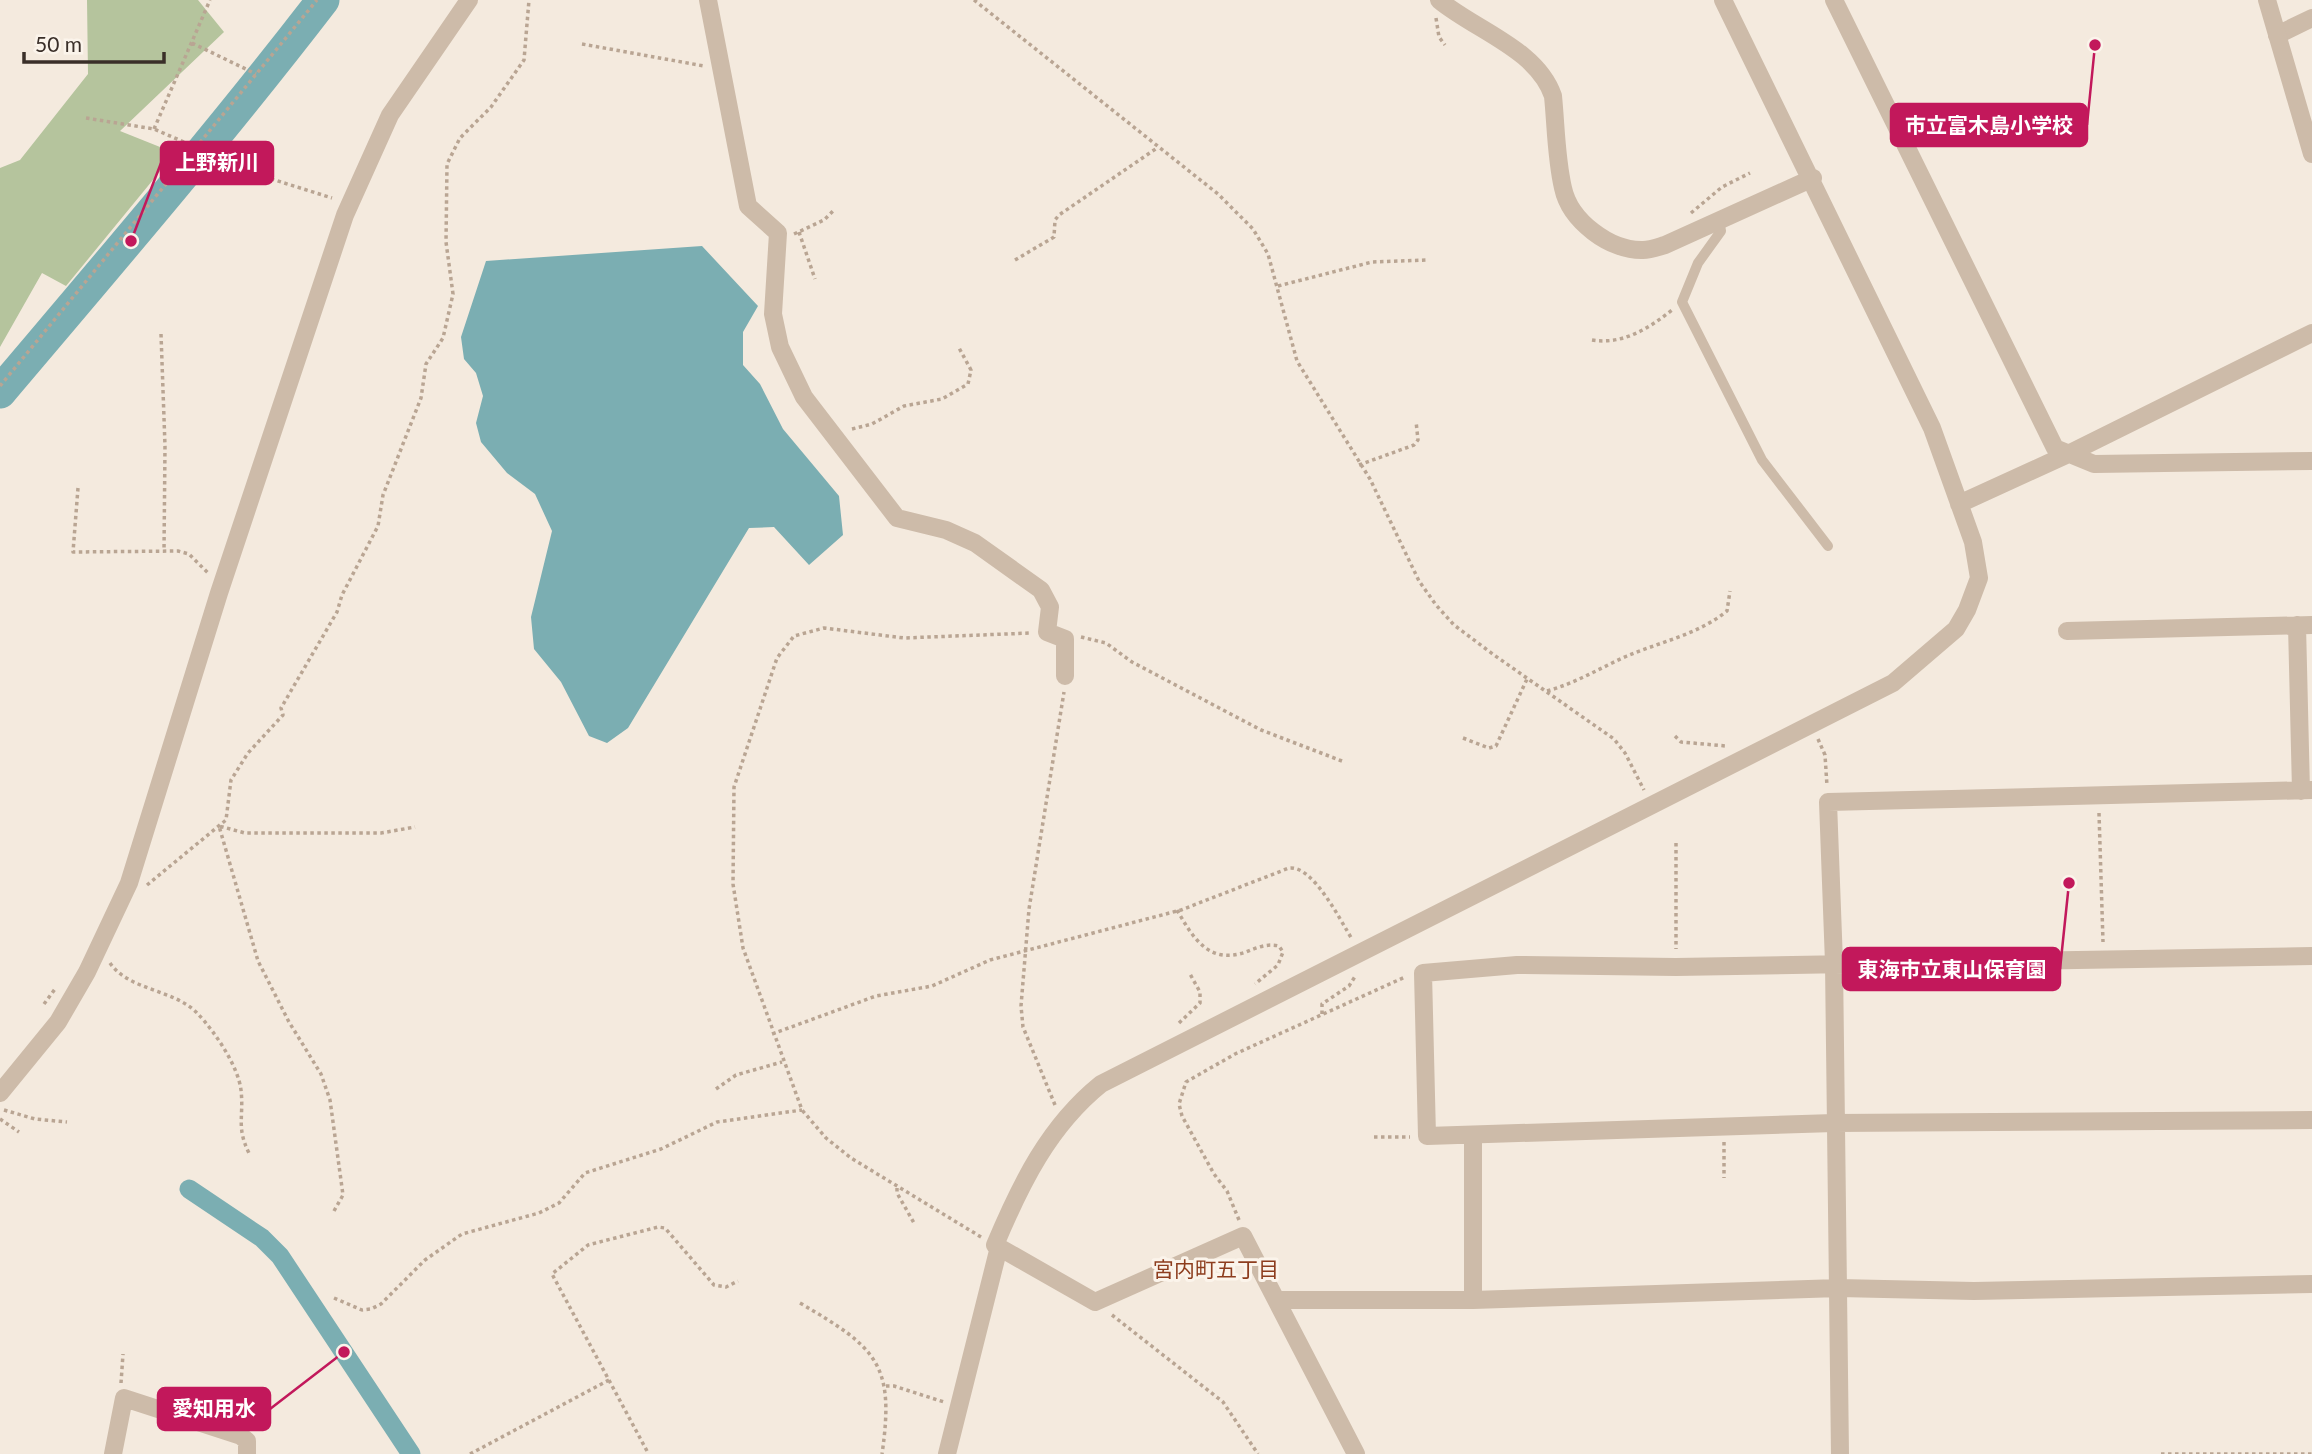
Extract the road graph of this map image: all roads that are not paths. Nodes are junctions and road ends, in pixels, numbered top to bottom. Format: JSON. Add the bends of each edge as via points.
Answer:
{"nodes":[{"id":1,"x":470,"y":0,"type":"edge"},
{"id":2,"x":708,"y":0,"type":"edge"},
{"id":3,"x":1439,"y":0,"type":"edge"},
{"id":4,"x":1723,"y":0,"type":"edge"},
{"id":5,"x":1833,"y":0,"type":"edge"},
{"id":6,"x":2267,"y":0,"type":"edge"},
{"id":7,"x":2312,"y":18,"type":"edge"},
{"id":8,"x":2277,"y":35,"type":"junction"},
{"id":9,"x":2312,"y":154,"type":"edge"},
{"id":10,"x":1813,"y":178,"type":"junction"},
{"id":11,"x":1720,"y":220,"type":"junction"},
{"id":12,"x":2312,"y":333,"type":"edge"},
{"id":13,"x":2066,"y":455,"type":"junction"},
{"id":14,"x":2312,"y":461,"type":"edge"},
{"id":15,"x":1959,"y":504,"type":"junction"},
{"id":16,"x":1828,"y":546,"type":"dead end"},
{"id":17,"x":2304,"y":625,"type":"edge"},
{"id":18,"x":2067,"y":631,"type":"dead end"},
{"id":19,"x":1065,"y":676,"type":"road end"},
{"id":20,"x":2306,"y":790,"type":"edge"},
{"id":21,"x":2312,"y":956,"type":"edge"},
{"id":22,"x":1834,"y":963,"type":"junction"},
{"id":23,"x":0,"y":1093,"type":"edge"},
{"id":24,"x":2312,"y":1120,"type":"edge"},
{"id":25,"x":1834,"y":1123,"type":"junction"},
{"id":26,"x":1472,"y":1136,"type":"junction"},
{"id":27,"x":997,"y":1246,"type":"junction"},
{"id":28,"x":2312,"y":1284,"type":"edge"},
{"id":29,"x":1839,"y":1288,"type":"junction"},
{"id":30,"x":1276,"y":1300,"type":"junction"},
{"id":31,"x":1474,"y":1300,"type":"junction"},
{"id":32,"x":113,"y":1454,"type":"edge"},
{"id":33,"x":247,"y":1454,"type":"edge"},
{"id":34,"x":947,"y":1454,"type":"edge"},
{"id":35,"x":1356,"y":1454,"type":"edge"},
{"id":36,"x":1840,"y":1454,"type":"edge"}],
"edges":[{"from":1,"to":23,"type":"street","via":[[390,115],[350,204],[123,896],[88,972],[58,1021]]},
{"from":2,"to":19,"type":"street","via":[[748,206],[778,233],[772,314],[780,346],[804,397],[897,518],[946,530],[975,543],[1041,590],[1049,607],[1047,632],[1065,639]]},
{"from":3,"to":11,"type":"street","via":[[1509,48],[1548,82],[1563,190],[1590,228],[1617,246],[1643,250]]},
{"from":4,"to":10,"type":"street"},
{"from":5,"to":13,"type":"street","via":[[2055,448]]},
{"from":6,"to":8,"type":"street"},
{"from":7,"to":8,"type":"street"},
{"from":8,"to":9,"type":"street"},
{"from":10,"to":11,"type":"street"},
{"from":10,"to":15,"type":"street","via":[[1932,428]]},
{"from":11,"to":16,"type":"lane","via":[[1721,231],[1698,263],[1682,302],[1762,460]]},
{"from":12,"to":13,"type":"street"},
{"from":13,"to":14,"type":"street","via":[[2094,464]]},
{"from":13,"to":15,"type":"street"},
{"from":15,"to":27,"type":"street","via":[[1973,542],[1979,578],[1956,629],[1893,684],[1101,1084],[1061,1120],[1016,1195]]},
{"from":17,"to":18,"type":"street"},
{"from":17,"to":20,"type":"street"},
{"from":20,"to":22,"type":"street","via":[[1828,802]]},
{"from":21,"to":22,"type":"street"},
{"from":22,"to":25,"type":"street"},
{"from":22,"to":26,"type":"street","via":[[1517,965],[1423,973],[1427,1136]]},
{"from":24,"to":25,"type":"street"},
{"from":25,"to":26,"type":"street"},
{"from":25,"to":29,"type":"street"},
{"from":26,"to":31,"type":"street"},
{"from":27,"to":30,"type":"street","via":[[1095,1302],[1244,1236]]},
{"from":27,"to":34,"type":"street"},
{"from":28,"to":29,"type":"street","via":[[1974,1291]]},
{"from":29,"to":31,"type":"street"},
{"from":29,"to":36,"type":"street"},
{"from":30,"to":31,"type":"street"},
{"from":30,"to":35,"type":"street"},
{"from":32,"to":33,"type":"street","via":[[124,1398],[241,1436],[247,1441]]}]}
